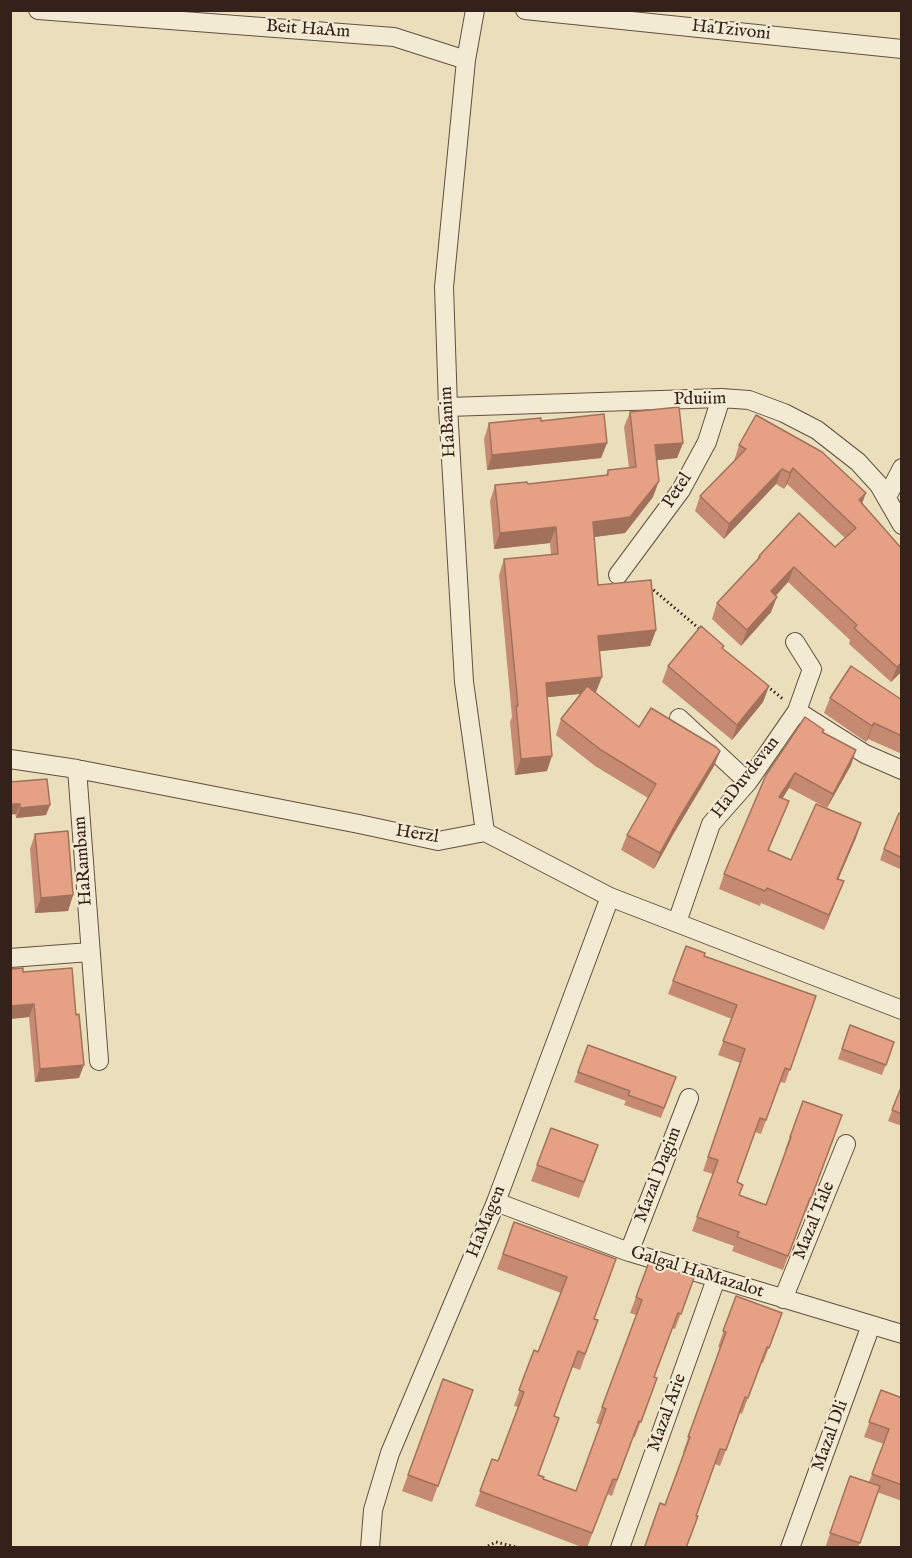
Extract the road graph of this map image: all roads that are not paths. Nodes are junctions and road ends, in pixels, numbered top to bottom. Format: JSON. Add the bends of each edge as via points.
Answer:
{"nodes":[{"id":1,"x":38,"y":10,"type":"edge"},
{"id":2,"x":475,"y":10,"type":"edge"},
{"id":3,"x":525,"y":10,"type":"edge"},
{"id":4,"x":902,"y":49,"type":"edge"},
{"id":5,"x":466,"y":60,"type":"junction"},
{"id":6,"x":721,"y":398,"type":"junction"},
{"id":7,"x":448,"y":407,"type":"junction"},
{"id":8,"x":902,"y":468,"type":"edge"},
{"id":9,"x":887,"y":497,"type":"junction"},
{"id":10,"x":902,"y":525,"type":"edge"},
{"id":11,"x":618,"y":575,"type":"dead end"},
{"id":12,"x":795,"y":642,"type":"dead end"},
{"id":13,"x":797,"y":711,"type":"junction"},
{"id":14,"x":679,"y":718,"type":"dead end"},
{"id":15,"x":10,"y":759,"type":"edge"},
{"id":16,"x":77,"y":770,"type":"junction"},
{"id":17,"x":902,"y":770,"type":"edge"},
{"id":18,"x":748,"y":782,"type":"junction"},
{"id":19,"x":485,"y":832,"type":"junction"},
{"id":20,"x":610,"y":897,"type":"junction"},
{"id":21,"x":677,"y":922,"type":"junction"},
{"id":22,"x":90,"y":952,"type":"junction"},
{"id":23,"x":10,"y":958,"type":"edge"},
{"id":24,"x":902,"y":1010,"type":"edge"},
{"id":25,"x":99,"y":1061,"type":"dead end"},
{"id":26,"x":689,"y":1098,"type":"dead end"},
{"id":27,"x":846,"y":1144,"type":"dead end"},
{"id":28,"x":496,"y":1202,"type":"junction"},
{"id":29,"x":629,"y":1252,"type":"junction"},
{"id":30,"x":716,"y":1279,"type":"junction"},
{"id":31,"x":783,"y":1299,"type":"junction"},
{"id":32,"x":871,"y":1325,"type":"junction"},
{"id":33,"x":902,"y":1334,"type":"edge"},
{"id":34,"x":370,"y":1548,"type":"edge"},
{"id":35,"x":620,"y":1548,"type":"edge"},
{"id":36,"x":790,"y":1548,"type":"edge"}],
"edges":[{"from":1,"to":5,"type":"street","name":"Beit HaAm","via":[[394,37]]},
{"from":2,"to":5,"type":"street","name":"HaBanim"},
{"from":3,"to":4,"type":"street","name":"HaTzivoni"},
{"from":5,"to":7,"type":"street","name":"HaBanim","via":[[444,287]]},
{"from":6,"to":7,"type":"street","name":"Pduiim"},
{"from":6,"to":9,"type":"street","name":"Pduiim","via":[[748,400],[784,412],[817,430],[858,462]]},
{"from":6,"to":11,"type":"street","name":"Petel","via":[[707,442],[681,490]]},
{"from":7,"to":19,"type":"street","name":"HaBanim","via":[[464,682]]},
{"from":8,"to":9,"type":"street"},
{"from":9,"to":10,"type":"street","name":"Pduiim"},
{"from":12,"to":13,"type":"street","name":"HaDuvdevan","via":[[813,669]]},
{"from":13,"to":17,"type":"street","via":[[865,754]]},
{"from":13,"to":18,"type":"street","name":"HaDuvdevan"},
{"from":14,"to":18,"type":"street"},
{"from":15,"to":16,"type":"street","name":"Herzl"},
{"from":16,"to":19,"type":"street","name":"Herzl","via":[[438,841]]},
{"from":16,"to":22,"type":"street","name":"HaRambam"},
{"from":18,"to":21,"type":"street","name":"HaDuvdevan","via":[[711,824]]},
{"from":19,"to":20,"type":"street"},
{"from":20,"to":21,"type":"street"},
{"from":20,"to":28,"type":"street","name":"HaMagen"},
{"from":21,"to":24,"type":"street"},
{"from":22,"to":23,"type":"street"},
{"from":22,"to":25,"type":"street","name":"HaRambam"},
{"from":26,"to":29,"type":"street","name":"Mazal Dagim"},
{"from":27,"to":31,"type":"street","name":"Mazal Tale"},
{"from":28,"to":29,"type":"street","name":"Galgal HaMazalot"},
{"from":28,"to":34,"type":"street","name":"HaMagen","via":[[390,1453],[373,1510]]},
{"from":29,"to":30,"type":"street","name":"Galgal HaMazalot"},
{"from":30,"to":31,"type":"street","name":"Galgal HaMazalot"},
{"from":30,"to":35,"type":"street","name":"Mazal Arie"},
{"from":31,"to":32,"type":"street","name":"Galgal HaMazalot"},
{"from":32,"to":33,"type":"street","name":"Galgal HaMazalot"},
{"from":32,"to":36,"type":"street","name":"Mazal Dli"}]}
